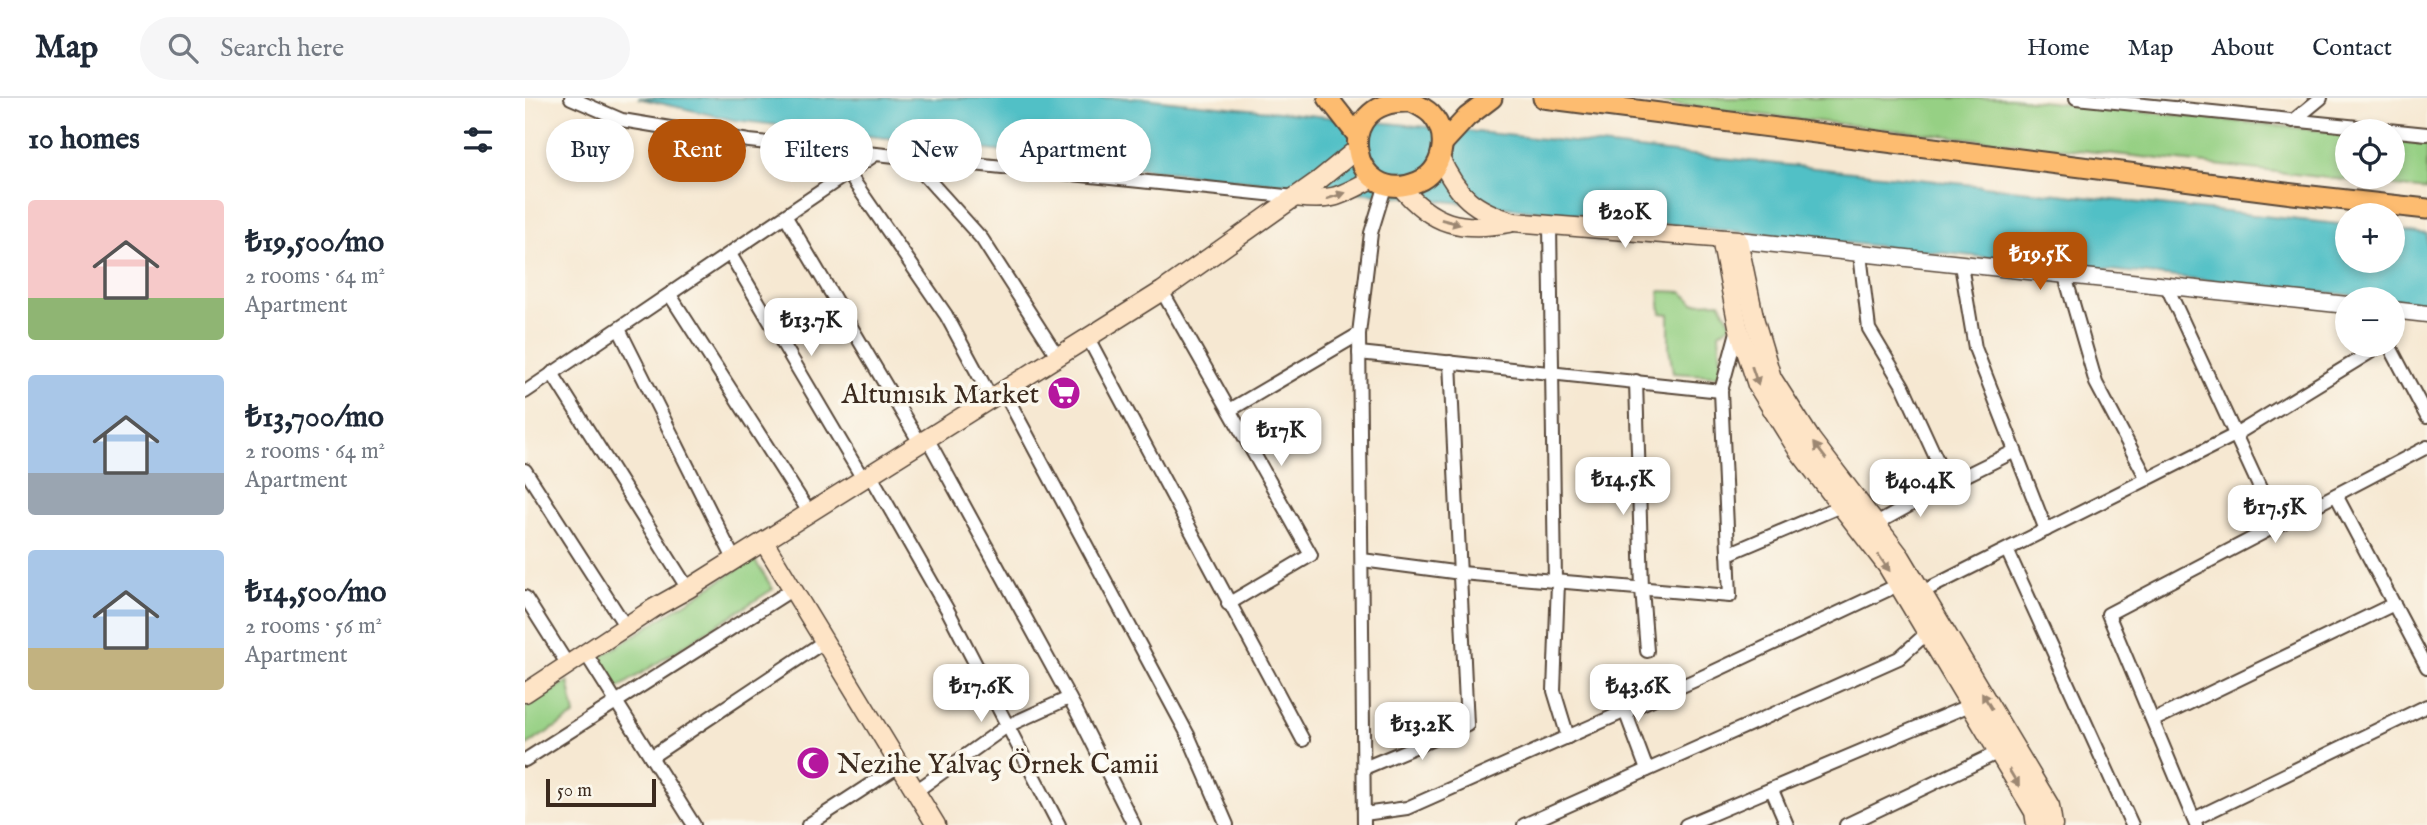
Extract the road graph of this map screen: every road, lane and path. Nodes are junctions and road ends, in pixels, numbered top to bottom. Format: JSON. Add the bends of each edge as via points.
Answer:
{"nodes":[{"id":1,"x":571,"y":98,"type":"edge"},
{"id":2,"x":1328,"y":98,"type":"edge"},
{"id":3,"x":1492,"y":98,"type":"edge"},
{"id":4,"x":1543,"y":98,"type":"edge"},
{"id":5,"x":1554,"y":98,"type":"edge"},
{"id":6,"x":2076,"y":98,"type":"edge"},
{"id":7,"x":2321,"y":98,"type":"edge"},
{"id":8,"x":2098,"y":99,"type":"edge"},
{"id":9,"x":1412,"y":100,"type":"edge"},
{"id":10,"x":2188,"y":104,"type":"edge"},
{"id":11,"x":2293,"y":121,"type":"junction"},
{"id":12,"x":2427,"y":134,"type":"edge"},
{"id":13,"x":1357,"y":142,"type":"junction"},
{"id":14,"x":1441,"y":150,"type":"junction"},
{"id":15,"x":876,"y":154,"type":"junction"},
{"id":16,"x":887,"y":155,"type":"edge"},
{"id":17,"x":873,"y":156,"type":"edge"},
{"id":18,"x":982,"y":165,"type":"edge"},
{"id":19,"x":835,"y":182,"type":"edge"},
{"id":20,"x":854,"y":182,"type":"edge"},
{"id":21,"x":931,"y":182,"type":"edge"},
{"id":22,"x":1387,"y":183,"type":"junction"},
{"id":23,"x":1294,"y":197,"type":"junction"},
{"id":24,"x":2427,"y":208,"type":"edge"},
{"id":25,"x":786,"y":217,"type":"junction"},
{"id":26,"x":1514,"y":222,"type":"junction"},
{"id":27,"x":1550,"y":225,"type":"junction"},
{"id":28,"x":1730,"y":239,"type":"junction"},
{"id":29,"x":730,"y":254,"type":"junction"},
{"id":30,"x":1860,"y":254,"type":"junction"},
{"id":31,"x":1961,"y":265,"type":"junction"},
{"id":32,"x":2065,"y":276,"type":"junction"},
{"id":33,"x":2167,"y":287,"type":"junction"},
{"id":34,"x":1163,"y":291,"type":"junction"},
{"id":35,"x":670,"y":295,"type":"junction"},
{"id":36,"x":2335,"y":304,"type":"edge"},
{"id":37,"x":2405,"y":313,"type":"edge"},
{"id":38,"x":2427,"y":314,"type":"edge"},
{"id":39,"x":1738,"y":326,"type":"junction"},
{"id":40,"x":619,"y":329,"type":"junction"},
{"id":41,"x":1359,"y":334,"type":"junction"},
{"id":42,"x":1088,"y":338,"type":"junction"},
{"id":43,"x":1359,"y":353,"type":"junction"},
{"id":44,"x":1058,"y":357,"type":"junction"},
{"id":45,"x":2362,"y":357,"type":"edge"},
{"id":46,"x":2395,"y":357,"type":"edge"},
{"id":47,"x":1450,"y":362,"type":"junction"},
{"id":48,"x":552,"y":373,"type":"junction"},
{"id":49,"x":1552,"y":373,"type":"junction"},
{"id":50,"x":1636,"y":381,"type":"junction"},
{"id":51,"x":525,"y":391,"type":"edge"},
{"id":52,"x":1721,"y":391,"type":"junction"},
{"id":53,"x":997,"y":394,"type":"junction"},
{"id":54,"x":1230,"y":410,"type":"junction"},
{"id":55,"x":2427,"y":417,"type":"edge"},
{"id":56,"x":2235,"y":435,"type":"junction"},
{"id":57,"x":924,"y":440,"type":"junction"},
{"id":58,"x":2427,"y":447,"type":"edge"},
{"id":59,"x":2015,"y":451,"type":"junction"},
{"id":60,"x":525,"y":470,"type":"edge"},
{"id":61,"x":867,"y":476,"type":"junction"},
{"id":62,"x":2147,"y":479,"type":"junction"},
{"id":63,"x":1948,"y":484,"type":"junction"},
{"id":64,"x":2336,"y":495,"type":"junction"},
{"id":65,"x":1841,"y":506,"type":"junction"},
{"id":66,"x":809,"y":512,"type":"junction"},
{"id":67,"x":1876,"y":524,"type":"junction"},
{"id":68,"x":2277,"y":525,"type":"junction"},
{"id":69,"x":2046,"y":530,"type":"junction"},
{"id":70,"x":764,"y":542,"type":"junction"},
{"id":71,"x":2007,"y":550,"type":"junction"},
{"id":72,"x":1728,"y":554,"type":"junction"},
{"id":73,"x":734,"y":559,"type":"junction"},
{"id":74,"x":1362,"y":560,"type":"junction"},
{"id":75,"x":1461,"y":573,"type":"junction"},
{"id":76,"x":1557,"y":582,"type":"junction"},
{"id":77,"x":1898,"y":585,"type":"junction"},
{"id":78,"x":688,"y":589,"type":"junction"},
{"id":79,"x":793,"y":589,"type":"junction"},
{"id":80,"x":1642,"y":589,"type":"junction"},
{"id":81,"x":1922,"y":592,"type":"junction"},
{"id":82,"x":525,"y":597,"type":"edge"},
{"id":83,"x":1228,"y":604,"type":"junction"},
{"id":84,"x":2394,"y":604,"type":"junction"},
{"id":85,"x":626,"y":627,"type":"junction"},
{"id":86,"x":1927,"y":633,"type":"junction"},
{"id":87,"x":825,"y":641,"type":"junction"},
{"id":88,"x":1647,"y":651,"type":"dead end"},
{"id":89,"x":586,"y":654,"type":"junction"},
{"id":90,"x":568,"y":665,"type":"junction"},
{"id":91,"x":2427,"y":667,"type":"edge"},
{"id":92,"x":525,"y":693,"type":"edge"},
{"id":93,"x":1069,"y":698,"type":"junction"},
{"id":94,"x":616,"y":701,"type":"junction"},
{"id":95,"x":1970,"y":705,"type":"junction"},
{"id":96,"x":2427,"y":706,"type":"edge"},
{"id":97,"x":1625,"y":711,"type":"junction"},
{"id":98,"x":2154,"y":720,"type":"junction"},
{"id":99,"x":1007,"y":726,"type":"junction"},
{"id":100,"x":1568,"y":737,"type":"junction"},
{"id":101,"x":1303,"y":740,"type":"dead end"},
{"id":102,"x":1999,"y":752,"type":"junction"},
{"id":103,"x":651,"y":757,"type":"junction"},
{"id":104,"x":525,"y":760,"type":"edge"},
{"id":105,"x":900,"y":765,"type":"junction"},
{"id":106,"x":1364,"y":768,"type":"junction"},
{"id":107,"x":1647,"y":770,"type":"junction"},
{"id":108,"x":1772,"y":790,"type":"junction"},
{"id":109,"x":916,"y":791,"type":"junction"},
{"id":110,"x":1364,"y":820,"type":"edge"},
{"id":111,"x":2195,"y":822,"type":"edge"},
{"id":112,"x":694,"y":825,"type":"edge"},
{"id":113,"x":809,"y":825,"type":"edge"},
{"id":114,"x":936,"y":825,"type":"edge"},
{"id":115,"x":1059,"y":825,"type":"edge"},
{"id":116,"x":1134,"y":825,"type":"edge"},
{"id":117,"x":1227,"y":825,"type":"edge"},
{"id":118,"x":1524,"y":825,"type":"edge"},
{"id":119,"x":1686,"y":825,"type":"edge"},
{"id":120,"x":1787,"y":825,"type":"edge"},
{"id":121,"x":1846,"y":825,"type":"edge"},
{"id":122,"x":2036,"y":825,"type":"edge"},
{"id":123,"x":2053,"y":825,"type":"edge"},
{"id":124,"x":2132,"y":825,"type":"edge"}],
"edges":[{"from":1,"to":15,"type":"street","via":[[622,120],[749,141]]},
{"from":2,"to":13,"type":"main road"},
{"from":3,"to":14,"type":"main road","via":[[1467,117]]},
{"from":4,"to":5,"type":"main road"},
{"from":5,"to":24,"type":"main road"},
{"from":6,"to":8,"type":"street"},
{"from":7,"to":11,"type":"street"},
{"from":8,"to":10,"type":"street"},
{"from":9,"to":13,"type":"main road","via":[[1382,104],[1371,111],[1362,122]]},
{"from":9,"to":14,"type":"main road","via":[[1433,116],[1440,129]]},
{"from":10,"to":11,"type":"street"},
{"from":11,"to":12,"type":"street"},
{"from":13,"to":22,"type":"main road","via":[[1360,162]]},
{"from":13,"to":23,"type":"main road"},
{"from":14,"to":22,"type":"main road","via":[[1433,170],[1422,180]]},
{"from":14,"to":26,"type":"main road","via":[[1452,183],[1464,198]]},
{"from":15,"to":16,"type":"street"},
{"from":15,"to":17,"type":"street"},
{"from":18,"to":23,"type":"street"},
{"from":19,"to":25,"type":"street"},
{"from":20,"to":53,"type":"street"},
{"from":21,"to":44,"type":"street","via":[[982,239]]},
{"from":23,"to":22,"type":"main road","one_way":true,"via":[[1336,198]]},
{"from":22,"to":26,"type":"main road","one_way":true,"via":[[1433,217],[1489,227]]},
{"from":22,"to":41,"type":"street","via":[[1371,233]]},
{"from":23,"to":34,"type":"main road"},
{"from":25,"to":29,"type":"street"},
{"from":25,"to":57,"type":"street"},
{"from":26,"to":27,"type":"main road"},
{"from":27,"to":28,"type":"main road"},
{"from":27,"to":49,"type":"street"},
{"from":28,"to":30,"type":"street"},
{"from":28,"to":39,"type":"main road"},
{"from":67,"to":28,"type":"main road","one_way":true,"via":[[1811,439],[1773,378]]},
{"from":29,"to":35,"type":"street"},
{"from":29,"to":61,"type":"street"},
{"from":30,"to":31,"type":"street"},
{"from":30,"to":63,"type":"street","via":[[1869,329],[1903,386]]},
{"from":31,"to":32,"type":"street"},
{"from":31,"to":59,"type":"street","via":[[1975,348]]},
{"from":32,"to":33,"type":"street"},
{"from":32,"to":62,"type":"street","via":[[2096,383]]},
{"from":33,"to":36,"type":"street"},
{"from":33,"to":56,"type":"street"},
{"from":34,"to":42,"type":"main road"},
{"from":34,"to":54,"type":"street"},
{"from":35,"to":40,"type":"street"},
{"from":35,"to":66,"type":"street"},
{"from":37,"to":38,"type":"street"},
{"from":39,"to":52,"type":"street"},
{"from":39,"to":65,"type":"main road","one_way":true,"via":[[1757,385],[1797,449]]},
{"from":40,"to":48,"type":"street"},
{"from":40,"to":73,"type":"street"},
{"from":41,"to":43,"type":"street"},
{"from":41,"to":54,"type":"street"},
{"from":42,"to":44,"type":"main road"},
{"from":42,"to":83,"type":"street"},
{"from":43,"to":47,"type":"street"},
{"from":43,"to":74,"type":"street"},
{"from":44,"to":53,"type":"main road"},
{"from":45,"to":56,"type":"street"},
{"from":46,"to":55,"type":"street"},
{"from":47,"to":49,"type":"street"},
{"from":47,"to":75,"type":"street"},
{"from":48,"to":51,"type":"street"},
{"from":48,"to":78,"type":"street"},
{"from":49,"to":50,"type":"street"},
{"from":49,"to":76,"type":"street"},
{"from":50,"to":52,"type":"street"},
{"from":50,"to":80,"type":"street"},
{"from":52,"to":72,"type":"street"},
{"from":53,"to":57,"type":"main road"},
{"from":53,"to":117,"type":"street","via":[[1188,735]]},
{"from":54,"to":83,"type":"street","via":[[1311,555]]},
{"from":56,"to":62,"type":"street"},
{"from":56,"to":68,"type":"street"},
{"from":57,"to":61,"type":"main road"},
{"from":57,"to":93,"type":"street"},
{"from":58,"to":64,"type":"street"},
{"from":59,"to":63,"type":"street"},
{"from":59,"to":69,"type":"street"},
{"from":60,"to":85,"type":"street"},
{"from":61,"to":66,"type":"main road"},
{"from":61,"to":99,"type":"street","via":[[947,609]]},
{"from":62,"to":69,"type":"street"},
{"from":63,"to":67,"type":"street"},
{"from":64,"to":68,"type":"street"},
{"from":64,"to":84,"type":"street"},
{"from":65,"to":72,"type":"street"},
{"from":65,"to":77,"type":"main road","one_way":true},
{"from":66,"to":70,"type":"main road"},
{"from":67,"to":81,"type":"main road"},
{"from":68,"to":98,"type":"street","via":[[2108,614]]},
{"from":69,"to":71,"type":"street"},
{"from":70,"to":73,"type":"main road"},
{"from":70,"to":79,"type":"main road"},
{"from":71,"to":81,"type":"street"},
{"from":71,"to":124,"type":"street"},
{"from":72,"to":80,"type":"street","via":[[1730,596]]},
{"from":73,"to":78,"type":"main road"},
{"from":74,"to":75,"type":"street"},
{"from":74,"to":106,"type":"street"},
{"from":75,"to":76,"type":"street"},
{"from":75,"to":106,"type":"street","via":[[1467,724]]},
{"from":76,"to":80,"type":"street"},
{"from":76,"to":100,"type":"street","via":[[1554,691]]},
{"from":77,"to":86,"type":"main road"},
{"from":77,"to":97,"type":"street"},
{"from":78,"to":85,"type":"main road"},
{"from":79,"to":87,"type":"main road"},
{"from":79,"to":94,"type":"street"},
{"from":80,"to":88,"type":"street"},
{"from":123,"to":81,"type":"main road","one_way":true,"via":[[2050,806]]},
{"from":82,"to":90,"type":"street"},
{"from":83,"to":101,"type":"street"},
{"from":84,"to":91,"type":"street"},
{"from":84,"to":98,"type":"street"},
{"from":85,"to":89,"type":"main road"},
{"from":86,"to":95,"type":"main road"},
{"from":86,"to":107,"type":"street","via":[[1899,658]]},
{"from":87,"to":103,"type":"street"},
{"from":87,"to":105,"type":"main road"},
{"from":89,"to":90,"type":"main road"},
{"from":89,"to":94,"type":"street"},
{"from":90,"to":92,"type":"main road"},
{"from":93,"to":99,"type":"street"},
{"from":93,"to":116,"type":"street"},
{"from":94,"to":103,"type":"street"},
{"from":94,"to":104,"type":"street"},
{"from":95,"to":102,"type":"main road"},
{"from":95,"to":108,"type":"street"},
{"from":96,"to":111,"type":"street"},
{"from":97,"to":100,"type":"street"},
{"from":97,"to":107,"type":"street"},
{"from":98,"to":111,"type":"street"},
{"from":99,"to":109,"type":"street"},
{"from":99,"to":115,"type":"street"},
{"from":100,"to":110,"type":"street","via":[[1407,808]]},
{"from":102,"to":121,"type":"street"},
{"from":102,"to":122,"type":"main road","one_way":true,"via":[[2034,812]]},
{"from":103,"to":112,"type":"street"},
{"from":105,"to":109,"type":"main road"},
{"from":105,"to":113,"type":"street"},
{"from":106,"to":110,"type":"street"},
{"from":107,"to":118,"type":"street"},
{"from":108,"to":119,"type":"street"},
{"from":108,"to":120,"type":"street"},
{"from":109,"to":114,"type":"main road"}]}
